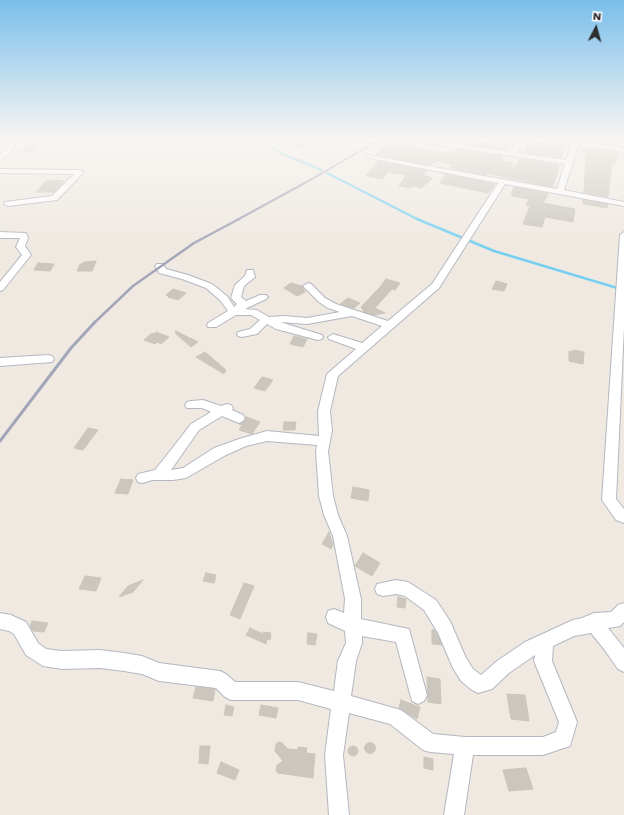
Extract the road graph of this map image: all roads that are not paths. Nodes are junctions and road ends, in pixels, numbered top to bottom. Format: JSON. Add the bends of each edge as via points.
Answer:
{"nodes":[{"id":1,"x":77,"y":175,"type":"edge"},
{"id":2,"x":471,"y":175,"type":"edge"},
{"id":3,"x":566,"y":175,"type":"edge"},
{"id":4,"x":503,"y":181,"type":"junction"},
{"id":5,"x":560,"y":192,"type":"junction"},
{"id":6,"x":8,"y":204,"type":"dead end"},
{"id":7,"x":624,"y":204,"type":"edge"},
{"id":8,"x":0,"y":235,"type":"edge"},
{"id":9,"x":624,"y":235,"type":"edge"},
{"id":10,"x":160,"y":266,"type":"dead end"},
{"id":11,"x":250,"y":272,"type":"dead end"},
{"id":12,"x":308,"y":286,"type":"dead end"},
{"id":13,"x":0,"y":288,"type":"edge"},
{"id":14,"x":263,"y":297,"type":"dead end"},
{"id":15,"x":238,"y":309,"type":"junction"},
{"id":16,"x":351,"y":313,"type":"junction"},
{"id":17,"x":266,"y":320,"type":"junction"},
{"id":18,"x":212,"y":325,"type":"dead end"},
{"id":19,"x":390,"y":325,"type":"junction"},
{"id":20,"x":242,"y":334,"type":"dead end"},
{"id":21,"x":318,"y":337,"type":"dead end"},
{"id":22,"x":333,"y":337,"type":"dead end"},
{"id":23,"x":364,"y":347,"type":"junction"},
{"id":24,"x":48,"y":359,"type":"dead end"},
{"id":25,"x":0,"y":362,"type":"edge"},
{"id":26,"x":192,"y":405,"type":"dead end"},
{"id":27,"x":224,"y":410,"type":"junction"},
{"id":28,"x":239,"y":418,"type":"dead end"},
{"id":29,"x":324,"y":441,"type":"junction"},
{"id":30,"x":158,"y":475,"type":"junction"},
{"id":31,"x":143,"y":478,"type":"dead end"},
{"id":32,"x":624,"y":517,"type":"edge"},
{"id":33,"x":383,"y":588,"type":"dead end"},
{"id":34,"x":624,"y":611,"type":"edge"},
{"id":35,"x":334,"y":617,"type":"dead end"},
{"id":36,"x":0,"y":621,"type":"edge"},
{"id":37,"x":353,"y":626,"type":"junction"},
{"id":38,"x":584,"y":626,"type":"junction"},
{"id":39,"x":545,"y":642,"type":"junction"},
{"id":40,"x":624,"y":663,"type":"edge"},
{"id":41,"x":418,"y":695,"type":"dead end"},
{"id":42,"x":342,"y":703,"type":"junction"},
{"id":43,"x":465,"y":746,"type":"junction"},
{"id":44,"x":339,"y":815,"type":"edge"},
{"id":45,"x":454,"y":815,"type":"edge"}],
"edges":[{"from":1,"to":6,"type":"street","via":[[54,198]]},
{"from":2,"to":4,"type":"street"},
{"from":3,"to":5,"type":"street"},
{"from":4,"to":5,"type":"street"},
{"from":4,"to":19,"type":"street","via":[[436,286]]},
{"from":5,"to":7,"type":"street"},
{"from":8,"to":13,"type":"street","via":[[23,235],[20,247],[27,255]]},
{"from":9,"to":32,"type":"street","via":[[609,500]]},
{"from":10,"to":15,"type":"street","via":[[162,271],[209,286],[224,298],[230,308]]},
{"from":11,"to":15,"type":"street","via":[[250,277],[240,285],[236,298],[242,303]]},
{"from":12,"to":16,"type":"street","via":[[322,300]]},
{"from":14,"to":15,"type":"street"},
{"from":15,"to":17,"type":"street","via":[[253,312]]},
{"from":15,"to":18,"type":"street"},
{"from":16,"to":17,"type":"street","via":[[307,321],[285,318]]},
{"from":16,"to":19,"type":"street"},
{"from":17,"to":20,"type":"street","via":[[254,332]]},
{"from":17,"to":21,"type":"street","via":[[289,330]]},
{"from":19,"to":23,"type":"street"},
{"from":22,"to":23,"type":"street","via":[[348,344]]},
{"from":23,"to":29,"type":"street","via":[[333,374],[324,412]]},
{"from":24,"to":25,"type":"street"},
{"from":26,"to":27,"type":"street","via":[[203,404]]},
{"from":27,"to":28,"type":"street"},
{"from":27,"to":30,"type":"street","via":[[195,427]]},
{"from":29,"to":30,"type":"street","via":[[267,436],[226,449],[186,473]]},
{"from":29,"to":37,"type":"street","via":[[322,451],[326,496],[344,551],[353,599]]},
{"from":30,"to":31,"type":"street"},
{"from":33,"to":39,"type":"street","via":[[408,589],[430,605],[444,627],[467,676],[478,684],[486,683],[531,648]]},
{"from":34,"to":38,"type":"street","via":[[614,620],[594,621]]},
{"from":35,"to":37,"type":"street"},
{"from":36,"to":42,"type":"street","via":[[20,628],[32,649],[42,657],[124,662],[142,665],[159,672],[220,680],[231,691],[282,690]]},
{"from":37,"to":41,"type":"street","via":[[403,635]]},
{"from":37,"to":42,"type":"street","via":[[354,642],[347,661]]},
{"from":38,"to":39,"type":"street","via":[[573,628]]},
{"from":38,"to":40,"type":"street","via":[[596,628]]},
{"from":39,"to":43,"type":"street","via":[[543,661],[568,722],[563,739],[543,746]]},
{"from":42,"to":43,"type":"street","via":[[394,716],[430,743]]},
{"from":42,"to":44,"type":"street","via":[[334,754]]},
{"from":43,"to":45,"type":"street"}]}
